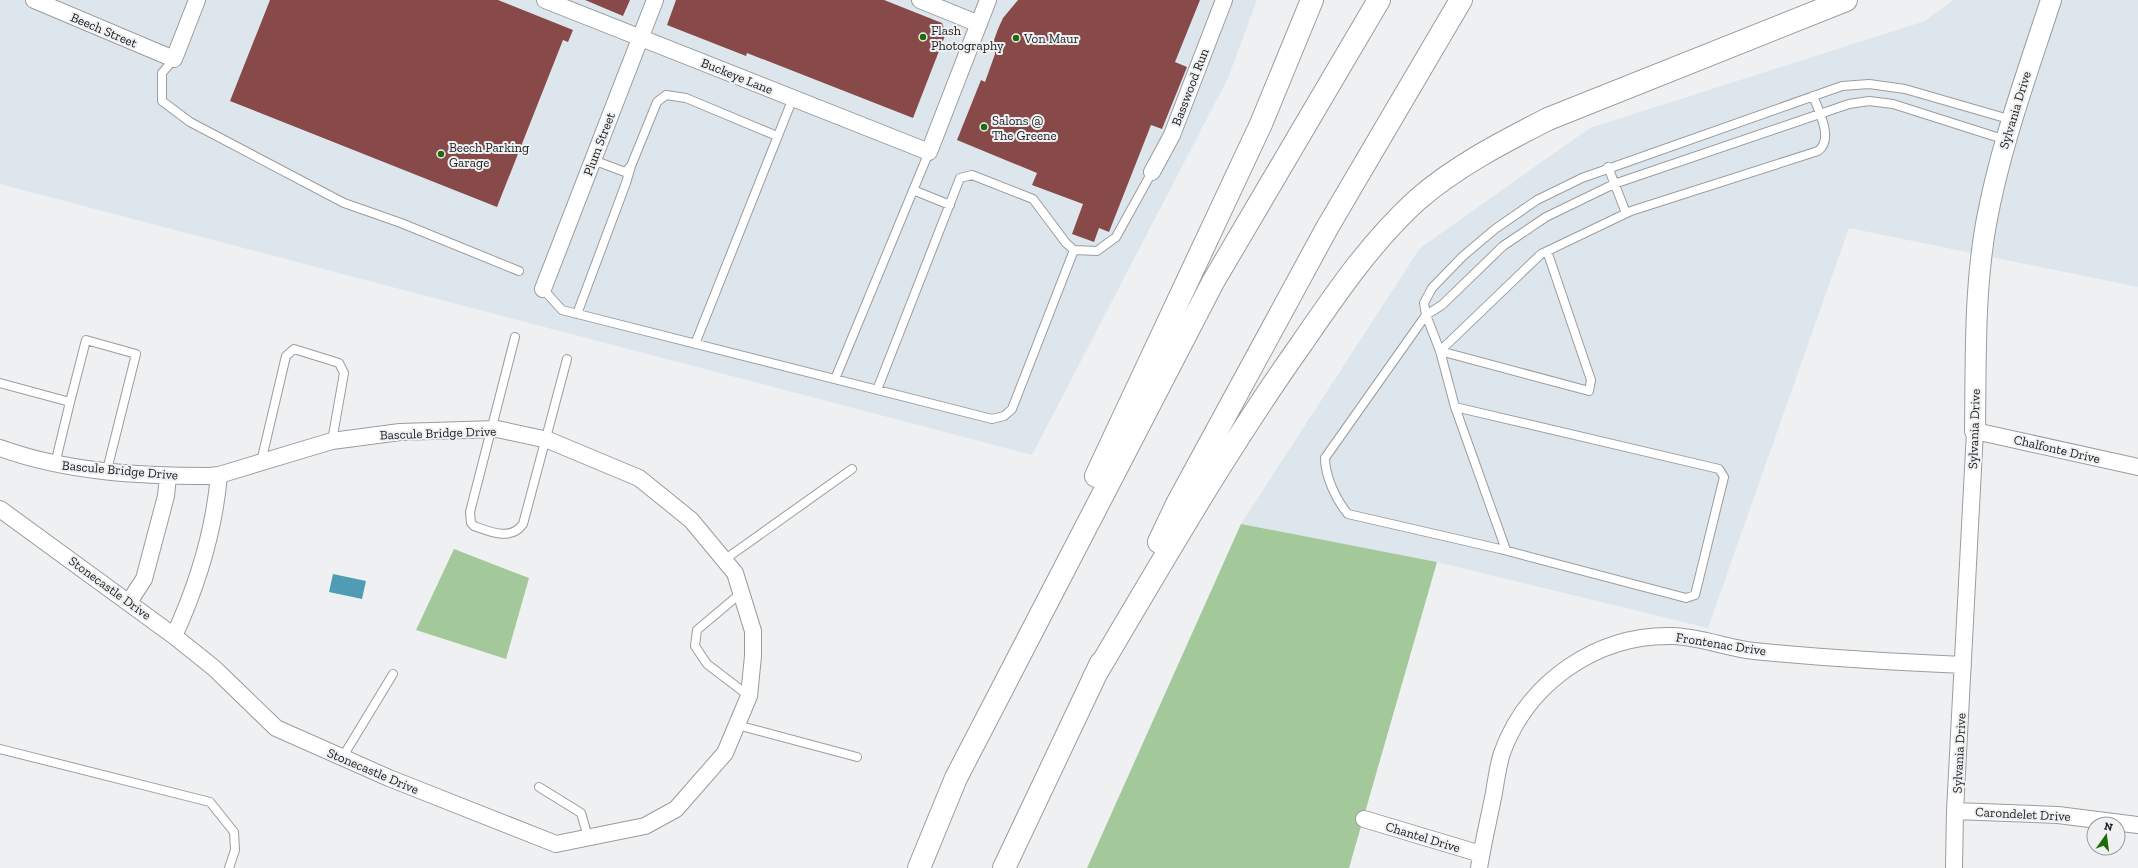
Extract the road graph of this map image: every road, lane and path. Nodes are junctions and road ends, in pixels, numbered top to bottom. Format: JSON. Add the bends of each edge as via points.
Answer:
{"nodes":[{"id":1,"x":34,"y":0,"type":"edge"},
{"id":2,"x":197,"y":0,"type":"edge"},
{"id":3,"x":545,"y":0,"type":"edge"},
{"id":4,"x":655,"y":0,"type":"edge"},
{"id":5,"x":920,"y":0,"type":"edge"},
{"id":6,"x":988,"y":0,"type":"edge"},
{"id":7,"x":1224,"y":0,"type":"edge"},
{"id":8,"x":1312,"y":0,"type":"edge"},
{"id":9,"x":1379,"y":0,"type":"edge"},
{"id":10,"x":1461,"y":0,"type":"edge"},
{"id":11,"x":1846,"y":0,"type":"edge"},
{"id":12,"x":2051,"y":0,"type":"edge"},
{"id":13,"x":979,"y":24,"type":"junction"},
{"id":14,"x":640,"y":38,"type":"junction"},
{"id":15,"x":174,"y":59,"type":"junction"},
{"id":16,"x":1813,"y":96,"type":"junction"},
{"id":17,"x":793,"y":98,"type":"junction"},
{"id":18,"x":1820,"y":113,"type":"junction"},
{"id":19,"x":2012,"y":120,"type":"junction"},
{"id":20,"x":777,"y":136,"type":"junction"},
{"id":21,"x":2006,"y":140,"type":"junction"},
{"id":22,"x":929,"y":152,"type":"junction"},
{"id":23,"x":593,"y":160,"type":"junction"},
{"id":24,"x":631,"y":166,"type":"junction"},
{"id":25,"x":1608,"y":168,"type":"junction"},
{"id":26,"x":1152,"y":172,"type":"joint"},
{"id":27,"x":1614,"y":184,"type":"junction"},
{"id":28,"x":913,"y":190,"type":"junction"},
{"id":29,"x":950,"y":205,"type":"junction"},
{"id":30,"x":1626,"y":213,"type":"junction"},
{"id":31,"x":1074,"y":250,"type":"junction"},
{"id":32,"x":1547,"y":251,"type":"junction"},
{"id":33,"x":518,"y":271,"type":"dead end"},
{"id":34,"x":543,"y":289,"type":"joint"},
{"id":35,"x":577,"y":314,"type":"junction"},
{"id":36,"x":1426,"y":315,"type":"junction"},
{"id":37,"x":515,"y":337,"type":"dead end"},
{"id":38,"x":695,"y":344,"type":"junction"},
{"id":39,"x":1440,"y":351,"type":"junction"},
{"id":40,"x":567,"y":360,"type":"dead end"},
{"id":41,"x":835,"y":379,"type":"junction"},
{"id":42,"x":0,"y":383,"type":"edge"},
{"id":43,"x":877,"y":390,"type":"junction"},
{"id":44,"x":70,"y":402,"type":"junction"},
{"id":45,"x":1455,"y":407,"type":"junction"},
{"id":46,"x":491,"y":429,"type":"junction"},
{"id":47,"x":1975,"y":430,"type":"junction"},
{"id":48,"x":545,"y":439,"type":"junction"},
{"id":49,"x":332,"y":441,"type":"junction"},
{"id":50,"x":0,"y":448,"type":"edge"},
{"id":51,"x":261,"y":462,"type":"junction"},
{"id":52,"x":55,"y":464,"type":"junction"},
{"id":53,"x":2138,"y":467,"type":"edge"},
{"id":54,"x":852,"y":469,"type":"dead end"},
{"id":55,"x":107,"y":470,"type":"junction"},
{"id":56,"x":219,"y":475,"type":"junction"},
{"id":57,"x":168,"y":476,"type":"junction"},
{"id":58,"x":0,"y":509,"type":"edge"},
{"id":59,"x":1506,"y":550,"type":"junction"},
{"id":60,"x":724,"y":560,"type":"junction"},
{"id":61,"x":741,"y":593,"type":"junction"},
{"id":62,"x":129,"y":602,"type":"junction"},
{"id":63,"x":174,"y":636,"type":"junction"},
{"id":64,"x":1963,"y":665,"type":"junction"},
{"id":65,"x":393,"y":674,"type":"dead end"},
{"id":66,"x":1094,"y":677,"type":"junction"},
{"id":67,"x":749,"y":696,"type":"junction"},
{"id":68,"x":737,"y":725,"type":"junction"},
{"id":69,"x":0,"y":749,"type":"edge"},
{"id":70,"x":857,"y":757,"type":"dead end"},
{"id":71,"x":342,"y":758,"type":"junction"},
{"id":72,"x":956,"y":778,"type":"junction"},
{"id":73,"x":539,"y":787,"type":"dead end"},
{"id":74,"x":1955,"y":811,"type":"junction"},
{"id":75,"x":1364,"y":819,"type":"dead end"},
{"id":76,"x":2138,"y":825,"type":"edge"},
{"id":77,"x":588,"y":837,"type":"junction"},
{"id":78,"x":1480,"y":861,"type":"edge"},
{"id":79,"x":229,"y":868,"type":"edge"},
{"id":80,"x":919,"y":868,"type":"edge"},
{"id":81,"x":1004,"y":868,"type":"edge"},
{"id":82,"x":1954,"y":868,"type":"edge"}],
"edges":[{"from":1,"to":15,"type":"street","name":"Beech Street"},
{"from":2,"to":15,"type":"street"},
{"from":3,"to":14,"type":"street","name":"Buckeye Lane"},
{"from":4,"to":14,"type":"street","name":"Plum Street"},
{"from":5,"to":13,"type":"street"},
{"from":6,"to":13,"type":"street"},
{"from":7,"to":26,"type":"street","name":"Basswood Run","via":[[1172,135]]},
{"from":8,"to":72,"type":"highway","via":[[1261,124]]},
{"from":9,"to":72,"type":"highway","via":[[1213,282]]},
{"from":10,"to":66,"type":"highway","via":[[1327,228],[1181,497]]},
{"from":11,"to":66,"type":"highway","via":[[1548,119],[1467,164],[1418,200],[1376,242],[1348,276],[1264,396],[1186,520]]},
{"from":12,"to":19,"type":"street","name":"Sylvania Drive"},
{"from":13,"to":22,"type":"street"},
{"from":14,"to":17,"type":"street","name":"Buckeye Lane"},
{"from":14,"to":23,"type":"street","name":"Plum Street"},
{"from":15,"to":33,"type":"lane","via":[[162,73],[162,101],[190,122],[344,203],[401,223]]},
{"from":16,"to":18,"type":"lane"},
{"from":16,"to":19,"type":"lane","via":[[1842,86],[1869,84],[1905,89]]},
{"from":16,"to":25,"type":"lane"},
{"from":17,"to":20,"type":"lane"},
{"from":17,"to":22,"type":"street","name":"Buckeye Lane"},
{"from":18,"to":21,"type":"lane","via":[[1869,101],[1893,104]]},
{"from":18,"to":27,"type":"lane"},
{"from":18,"to":30,"type":"lane","via":[[1826,140],[1824,147],[1818,151]]},
{"from":19,"to":21,"type":"street","name":"Sylvania Drive"},
{"from":20,"to":24,"type":"lane","via":[[686,98],[666,95],[657,102]]},
{"from":20,"to":38,"type":"lane"},
{"from":21,"to":47,"type":"street","name":"Sylvania Drive","via":[[1980,262]]},
{"from":22,"to":28,"type":"lane"},
{"from":23,"to":24,"type":"lane","via":[[625,172]]},
{"from":23,"to":34,"type":"street","name":"Plum Street"},
{"from":24,"to":35,"type":"lane"},
{"from":25,"to":27,"type":"lane"},
{"from":25,"to":36,"type":"lane","via":[[1537,200],[1495,229],[1463,256],[1432,288],[1424,304]]},
{"from":26,"to":31,"type":"lane","via":[[1116,237],[1097,251]]},
{"from":27,"to":30,"type":"lane"},
{"from":27,"to":36,"type":"lane","via":[[1546,217],[1503,246],[1442,305]]},
{"from":28,"to":29,"type":"lane"},
{"from":28,"to":41,"type":"lane"},
{"from":29,"to":31,"type":"lane","via":[[960,178],[972,175],[1033,199]]},
{"from":29,"to":43,"type":"lane"},
{"from":30,"to":32,"type":"lane"},
{"from":31,"to":43,"type":"lane","via":[[1012,409],[1004,416],[992,419]]},
{"from":32,"to":39,"type":"lane"},
{"from":32,"to":39,"type":"lane","via":[[1591,380],[1589,391]]},
{"from":34,"to":35,"type":"lane","via":[[562,310]]},
{"from":35,"to":38,"type":"lane"},
{"from":36,"to":39,"type":"lane"},
{"from":36,"to":59,"type":"lane","via":[[1325,458],[1325,467],[1341,506],[1348,514]]},
{"from":37,"to":46,"type":"lane"},
{"from":38,"to":41,"type":"lane"},
{"from":39,"to":45,"type":"lane"},
{"from":40,"to":48,"type":"lane"},
{"from":41,"to":43,"type":"lane"},
{"from":42,"to":44,"type":"lane"},
{"from":44,"to":52,"type":"lane"},
{"from":44,"to":55,"type":"lane","via":[[86,340],[136,354]]},
{"from":45,"to":59,"type":"lane"},
{"from":45,"to":59,"type":"lane","via":[[1719,469],[1724,477],[1695,595],[1686,598]]},
{"from":46,"to":48,"type":"street","name":"Bascule Bridge Drive"},
{"from":46,"to":48,"type":"lane","via":[[470,517],[474,526],[506,535],[523,524]]},
{"from":46,"to":49,"type":"street","name":"Bascule Bridge Drive","via":[[400,432]]},
{"from":47,"to":53,"type":"street","name":"Chalfonte Drive"},
{"from":47,"to":64,"type":"street","name":"Sylvania Drive"},
{"from":48,"to":60,"type":"street","name":"Bascule Bridge Drive","via":[[639,478],[691,520]]},
{"from":49,"to":51,"type":"street","name":"Bascule Bridge Drive"},
{"from":49,"to":51,"type":"lane","via":[[344,373],[339,363],[294,349],[286,356]]},
{"from":50,"to":52,"type":"street","name":"Bascule Bridge Drive"},
{"from":51,"to":56,"type":"street","name":"Bascule Bridge Drive"},
{"from":52,"to":55,"type":"street","name":"Bascule Bridge Drive"},
{"from":54,"to":60,"type":"lane"},
{"from":55,"to":57,"type":"street","name":"Bascule Bridge Drive"},
{"from":56,"to":57,"type":"street","name":"Bascule Bridge Drive"},
{"from":56,"to":63,"type":"street","via":[[216,509],[198,578]]},
{"from":57,"to":62,"type":"street","via":[[166,496],[144,579]]},
{"from":58,"to":62,"type":"street","name":"Stonecastle Drive"},
{"from":60,"to":61,"type":"street","name":"Bascule Bridge Drive","via":[[735,573]]},
{"from":61,"to":67,"type":"street","name":"Bascule Bridge Drive","via":[[753,631]]},
{"from":61,"to":67,"type":"lane","via":[[698,630],[695,646],[707,664]]},
{"from":62,"to":63,"type":"street","name":"Stonecastle Drive"},
{"from":63,"to":71,"type":"street","name":"Stonecastle Drive","via":[[214,668],[276,728]]},
{"from":64,"to":74,"type":"street","name":"Sylvania Drive"},
{"from":64,"to":78,"type":"street","name":"Frontenac Drive","via":[[1800,656],[1675,636],[1639,638],[1604,647],[1555,677],[1517,721],[1502,755]]},
{"from":65,"to":71,"type":"lane"},
{"from":66,"to":81,"type":"highway"},
{"from":67,"to":68,"type":"street","name":"Stonecastle Drive"},
{"from":68,"to":70,"type":"lane"},
{"from":68,"to":77,"type":"street","name":"Stonecastle Drive","via":[[725,753],[676,809],[645,826]]},
{"from":69,"to":79,"type":"lane","via":[[210,802],[234,832],[235,850]]},
{"from":71,"to":77,"type":"street","name":"Stonecastle Drive","via":[[556,844]]},
{"from":72,"to":80,"type":"highway"},
{"from":73,"to":77,"type":"lane","via":[[581,813]]},
{"from":74,"to":76,"type":"street","name":"Carondelet Drive","via":[[2058,815]]},
{"from":74,"to":82,"type":"street","name":"Sylvania Drive"},
{"from":75,"to":78,"type":"street","name":"Chantel Drive"}]}
